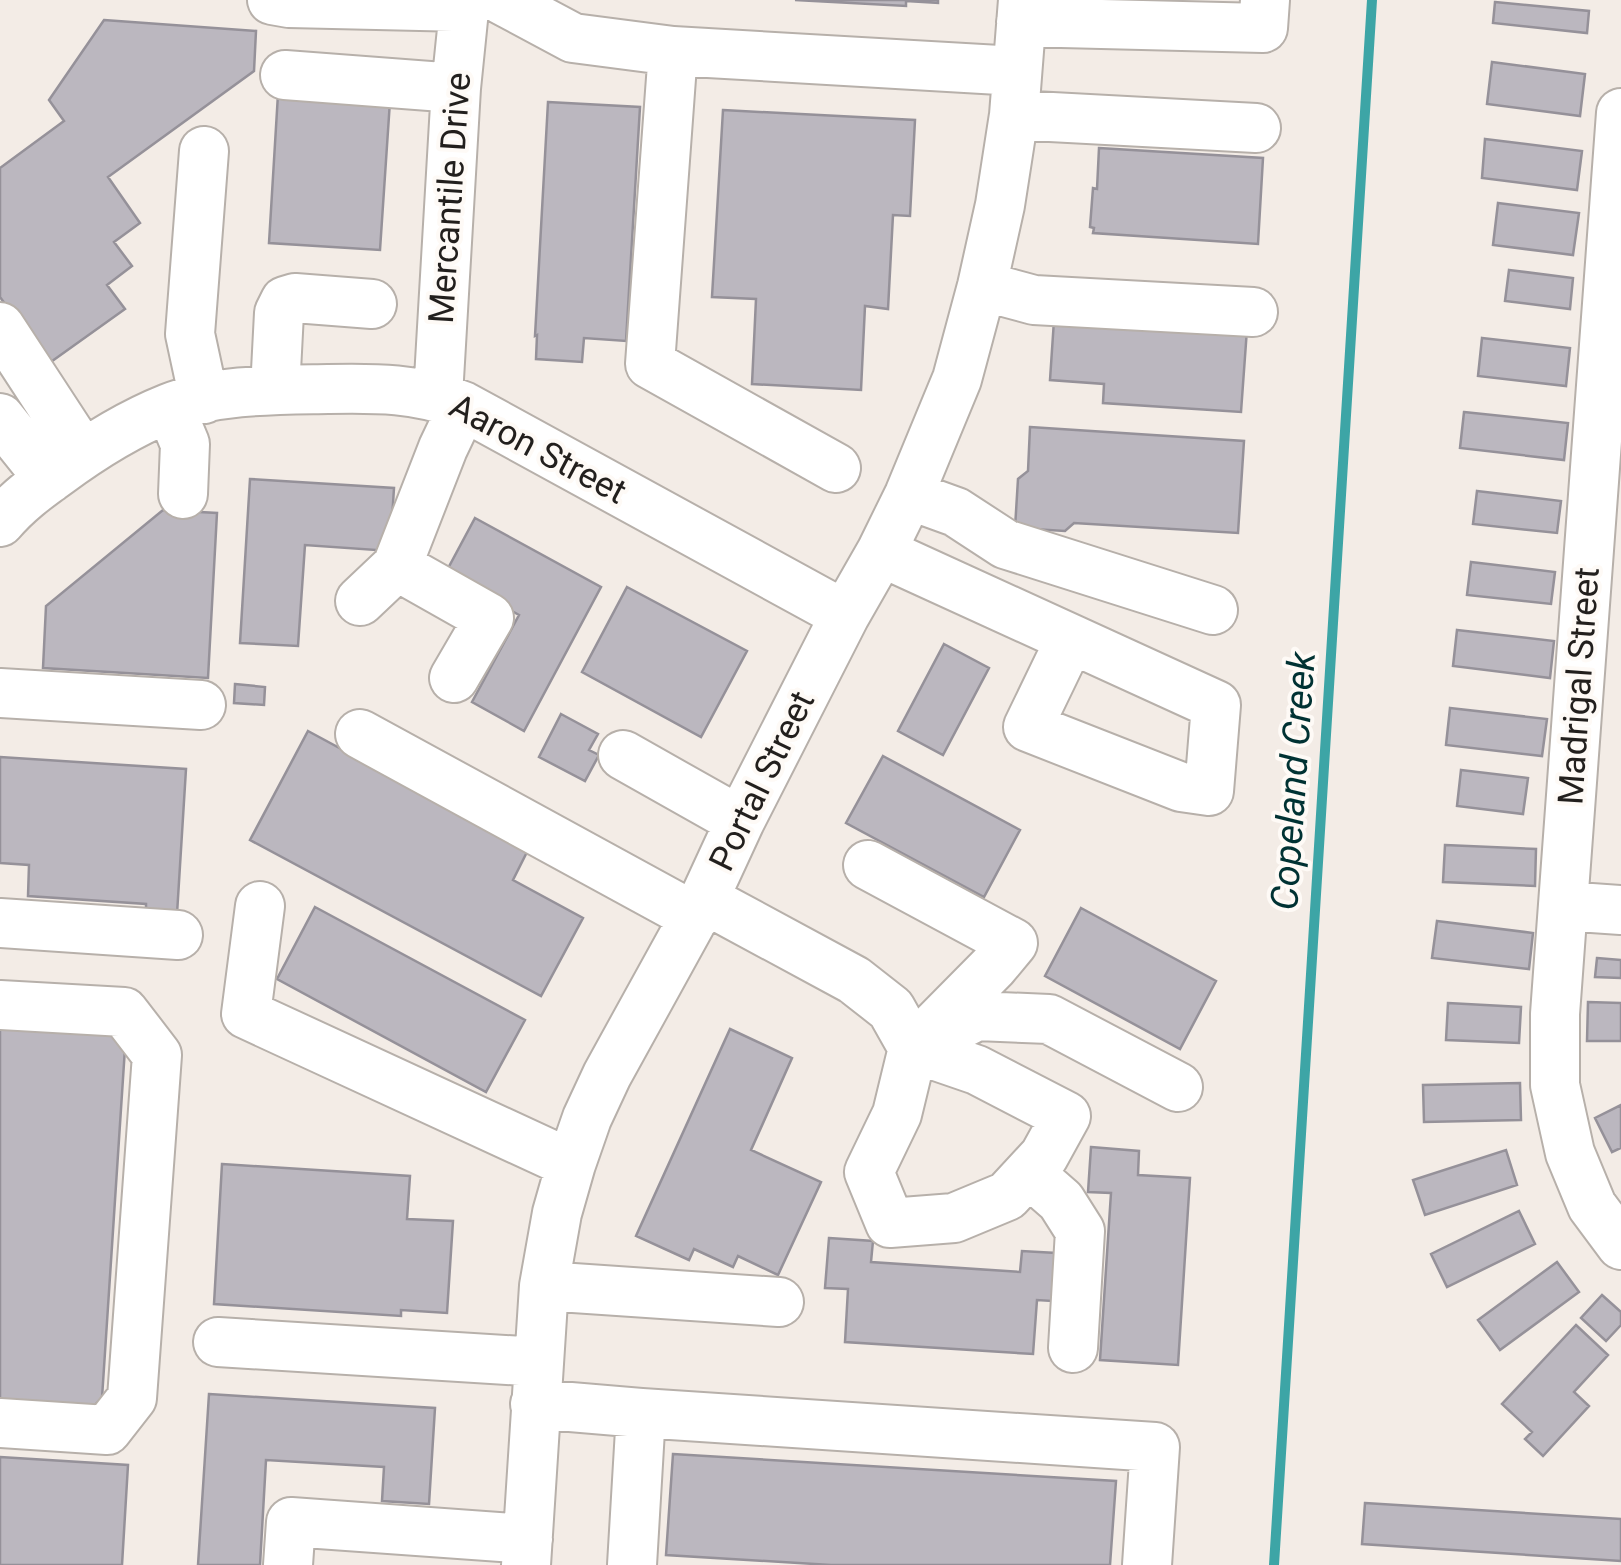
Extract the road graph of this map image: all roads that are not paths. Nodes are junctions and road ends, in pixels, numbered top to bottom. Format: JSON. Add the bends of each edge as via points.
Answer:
{"nodes":[{"id":1,"x":272,"y":0,"type":"edge"},
{"id":2,"x":1265,"y":0,"type":"edge"},
{"id":3,"x":477,"y":2,"type":"edge"},
{"id":4,"x":1022,"y":11,"type":"edge"},
{"id":5,"x":673,"y":51,"type":"junction"},
{"id":6,"x":285,"y":74,"type":"dead end"},
{"id":7,"x":456,"y":88,"type":"junction"},
{"id":8,"x":1016,"y":93,"type":"junction"},
{"id":9,"x":1621,"y":114,"type":"edge"},
{"id":10,"x":1256,"y":128,"type":"dead end"},
{"id":11,"x":204,"y":151,"type":"dead end"},
{"id":12,"x":982,"y":286,"type":"junction"},
{"id":13,"x":372,"y":304,"type":"dead end"},
{"id":14,"x":1254,"y":312,"type":"dead end"},
{"id":15,"x":0,"y":328,"type":"edge"},
{"id":16,"x":1612,"y":354,"type":"edge"},
{"id":17,"x":275,"y":390,"type":"junction"},
{"id":18,"x":450,"y":401,"type":"junction"},
{"id":19,"x":187,"y":403,"type":"junction"},
{"id":20,"x":0,"y":418,"type":"edge"},
{"id":21,"x":66,"y":466,"type":"junction"},
{"id":22,"x":836,"y":468,"type":"dead end"},
{"id":23,"x":183,"y":494,"type":"dead end"},
{"id":24,"x":909,"y":495,"type":"junction"},
{"id":25,"x":0,"y":522,"type":"edge"},
{"id":26,"x":881,"y":552,"type":"junction"},
{"id":27,"x":398,"y":566,"type":"junction"},
{"id":28,"x":360,"y":601,"type":"dead end"},
{"id":29,"x":1213,"y":610,"type":"dead end"},
{"id":30,"x":846,"y":616,"type":"junction"},
{"id":31,"x":1602,"y":638,"type":"edge"},
{"id":32,"x":1070,"y":640,"type":"dead end"},
{"id":33,"x":454,"y":678,"type":"dead end"},
{"id":34,"x":0,"y":693,"type":"edge"},
{"id":35,"x":201,"y":705,"type":"dead end"},
{"id":36,"x":360,"y":734,"type":"dead end"},
{"id":37,"x":623,"y":755,"type":"dead end"},
{"id":38,"x":740,"y":821,"type":"junction"},
{"id":39,"x":868,"y":865,"type":"dead end"},
{"id":40,"x":260,"y":906,"type":"dead end"},
{"id":41,"x":1563,"y":906,"type":"junction"},
{"id":42,"x":699,"y":908,"type":"junction"},
{"id":43,"x":1621,"y":910,"type":"edge"},
{"id":44,"x":0,"y":923,"type":"edge"},
{"id":45,"x":178,"y":934,"type":"dead end"},
{"id":46,"x":0,"y":1005,"type":"edge"},
{"id":47,"x":913,"y":1048,"type":"junction"},
{"id":48,"x":1178,"y":1087,"type":"dead end"},
{"id":49,"x":571,"y":1164,"type":"junction"},
{"id":50,"x":1029,"y":1173,"type":"junction"},
{"id":51,"x":1621,"y":1244,"type":"edge"},
{"id":52,"x":544,"y":1286,"type":"junction"},
{"id":53,"x":779,"y":1302,"type":"dead end"},
{"id":54,"x":218,"y":1342,"type":"dead end"},
{"id":55,"x":1073,"y":1348,"type":"dead end"},
{"id":56,"x":537,"y":1383,"type":"junction"},
{"id":57,"x":641,"y":1413,"type":"junction"},
{"id":58,"x":0,"y":1423,"type":"edge"},
{"id":59,"x":352,"y":1546,"type":"edge"},
{"id":60,"x":527,"y":1552,"type":"edge"},
{"id":61,"x":288,"y":1565,"type":"edge"},
{"id":62,"x":632,"y":1565,"type":"edge"},
{"id":63,"x":1147,"y":1565,"type":"edge"}],
"edges":[{"from":1,"to":3,"type":"street"},
{"from":2,"to":4,"type":"street","via":[[1263,28]]},
{"from":3,"to":5,"type":"street","via":[[573,38]]},
{"from":3,"to":7,"type":"street","name":"Mercantile Drive"},
{"from":4,"to":8,"type":"street","name":"Portal Street"},
{"from":5,"to":8,"type":"street"},
{"from":5,"to":22,"type":"street","via":[[650,364]]},
{"from":6,"to":7,"type":"street"},
{"from":7,"to":18,"type":"street","name":"Mercantile Drive"},
{"from":8,"to":10,"type":"street"},
{"from":8,"to":12,"type":"street","name":"Portal Street"},
{"from":9,"to":16,"type":"street","name":"Madrigal Street"},
{"from":11,"to":19,"type":"street"},
{"from":12,"to":14,"type":"street","via":[[1034,300]]},
{"from":12,"to":24,"type":"street","name":"Portal Street","via":[[957,379]]},
{"from":13,"to":17,"type":"street","via":[[285,301]]},
{"from":15,"to":21,"type":"street"},
{"from":16,"to":31,"type":"street","name":"Madrigal Street"},
{"from":17,"to":18,"type":"street","name":"Aaron Street","via":[[402,390]]},
{"from":17,"to":19,"type":"street","name":"Aaron Street"},
{"from":18,"to":27,"type":"street","via":[[442,448]]},
{"from":18,"to":30,"type":"street","name":"Aaron Street"},
{"from":19,"to":21,"type":"street","name":"Aaron Street","via":[[95,444]]},
{"from":19,"to":23,"type":"street"},
{"from":20,"to":21,"type":"street"},
{"from":21,"to":25,"type":"street","name":"Aaron Street"},
{"from":24,"to":26,"type":"street","name":"Portal Street"},
{"from":24,"to":29,"type":"street","via":[[956,512],[1005,544]]},
{"from":26,"to":30,"type":"street","name":"Portal Street"},
{"from":26,"to":32,"type":"street"},
{"from":27,"to":28,"type":"street"},
{"from":27,"to":33,"type":"street","via":[[488,618]]},
{"from":30,"to":38,"type":"street","name":"Portal Street"},
{"from":31,"to":41,"type":"street","name":"Madrigal Street"},
{"from":34,"to":35,"type":"street"},
{"from":36,"to":42,"type":"street"},
{"from":37,"to":38,"type":"street"},
{"from":38,"to":42,"type":"street","name":"Portal Street"},
{"from":39,"to":47,"type":"street","via":[[1013,943]]},
{"from":40,"to":49,"type":"street","via":[[246,1014]]},
{"from":41,"to":43,"type":"street"},
{"from":41,"to":51,"type":"street","name":"Madrigal Street","via":[[1555,1085],[1570,1153],[1592,1206]]},
{"from":42,"to":47,"type":"street","via":[[854,980],[890,1010]]},
{"from":42,"to":49,"type":"street","name":"Portal Street","via":[[608,1076]]},
{"from":44,"to":45,"type":"street"},
{"from":46,"to":58,"type":"street","via":[[124,1012],[157,1055],[132,1398],[107,1430]]},
{"from":47,"to":48,"type":"street","via":[[977,1016],[1049,1019]]},
{"from":47,"to":50,"type":"street","via":[[977,1070],[1066,1116]]},
{"from":47,"to":50,"type":"street","via":[[898,1114],[869,1172],[890,1223],[954,1218],[1007,1196]]},
{"from":49,"to":52,"type":"street","name":"Portal Street"},
{"from":50,"to":55,"type":"street","via":[[1062,1201],[1080,1231]]},
{"from":52,"to":53,"type":"street"},
{"from":52,"to":56,"type":"street","name":"Portal Street"},
{"from":54,"to":56,"type":"street"},
{"from":56,"to":57,"type":"street"},
{"from":56,"to":60,"type":"street","name":"Portal Street"},
{"from":57,"to":62,"type":"street"},
{"from":57,"to":63,"type":"street","via":[[1155,1447]]},
{"from":59,"to":60,"type":"street"},
{"from":59,"to":61,"type":"street","via":[[292,1522]]}]}
